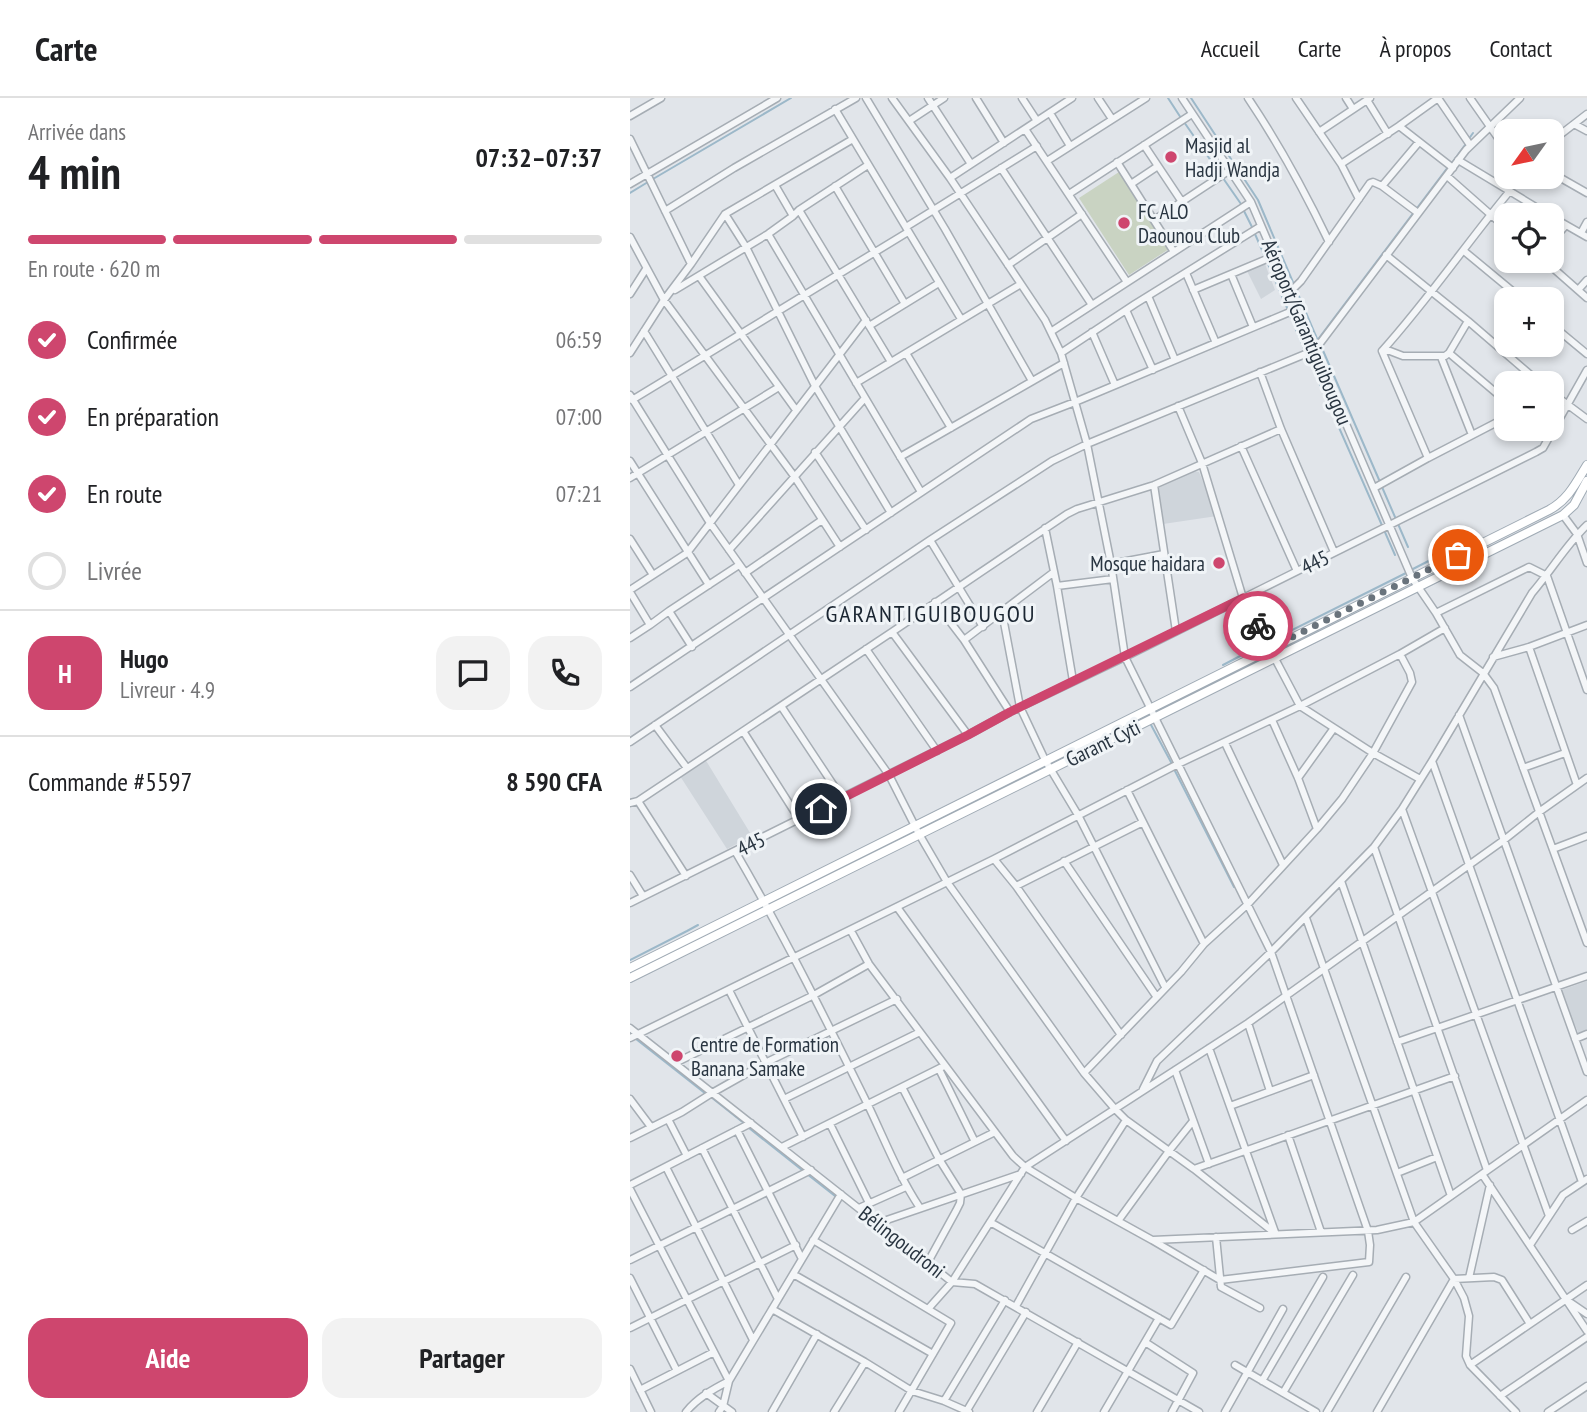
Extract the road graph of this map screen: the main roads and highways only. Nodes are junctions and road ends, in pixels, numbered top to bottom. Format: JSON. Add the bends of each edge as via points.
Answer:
{"nodes":[{"id":1,"x":1587,"y":465,"type":"edge"},
{"id":2,"x":1587,"y":481,"type":"edge"},
{"id":3,"x":630,"y":968,"type":"edge"},
{"id":4,"x":630,"y":978,"type":"edge"}],
"edges":[{"from":1,"to":3,"type":"main road","name":"Garant Cyti","via":[[1564,499],[1549,510]]},
{"from":2,"to":4,"type":"main road","name":"Garant Cyti","via":[[1563,515]]}]}
